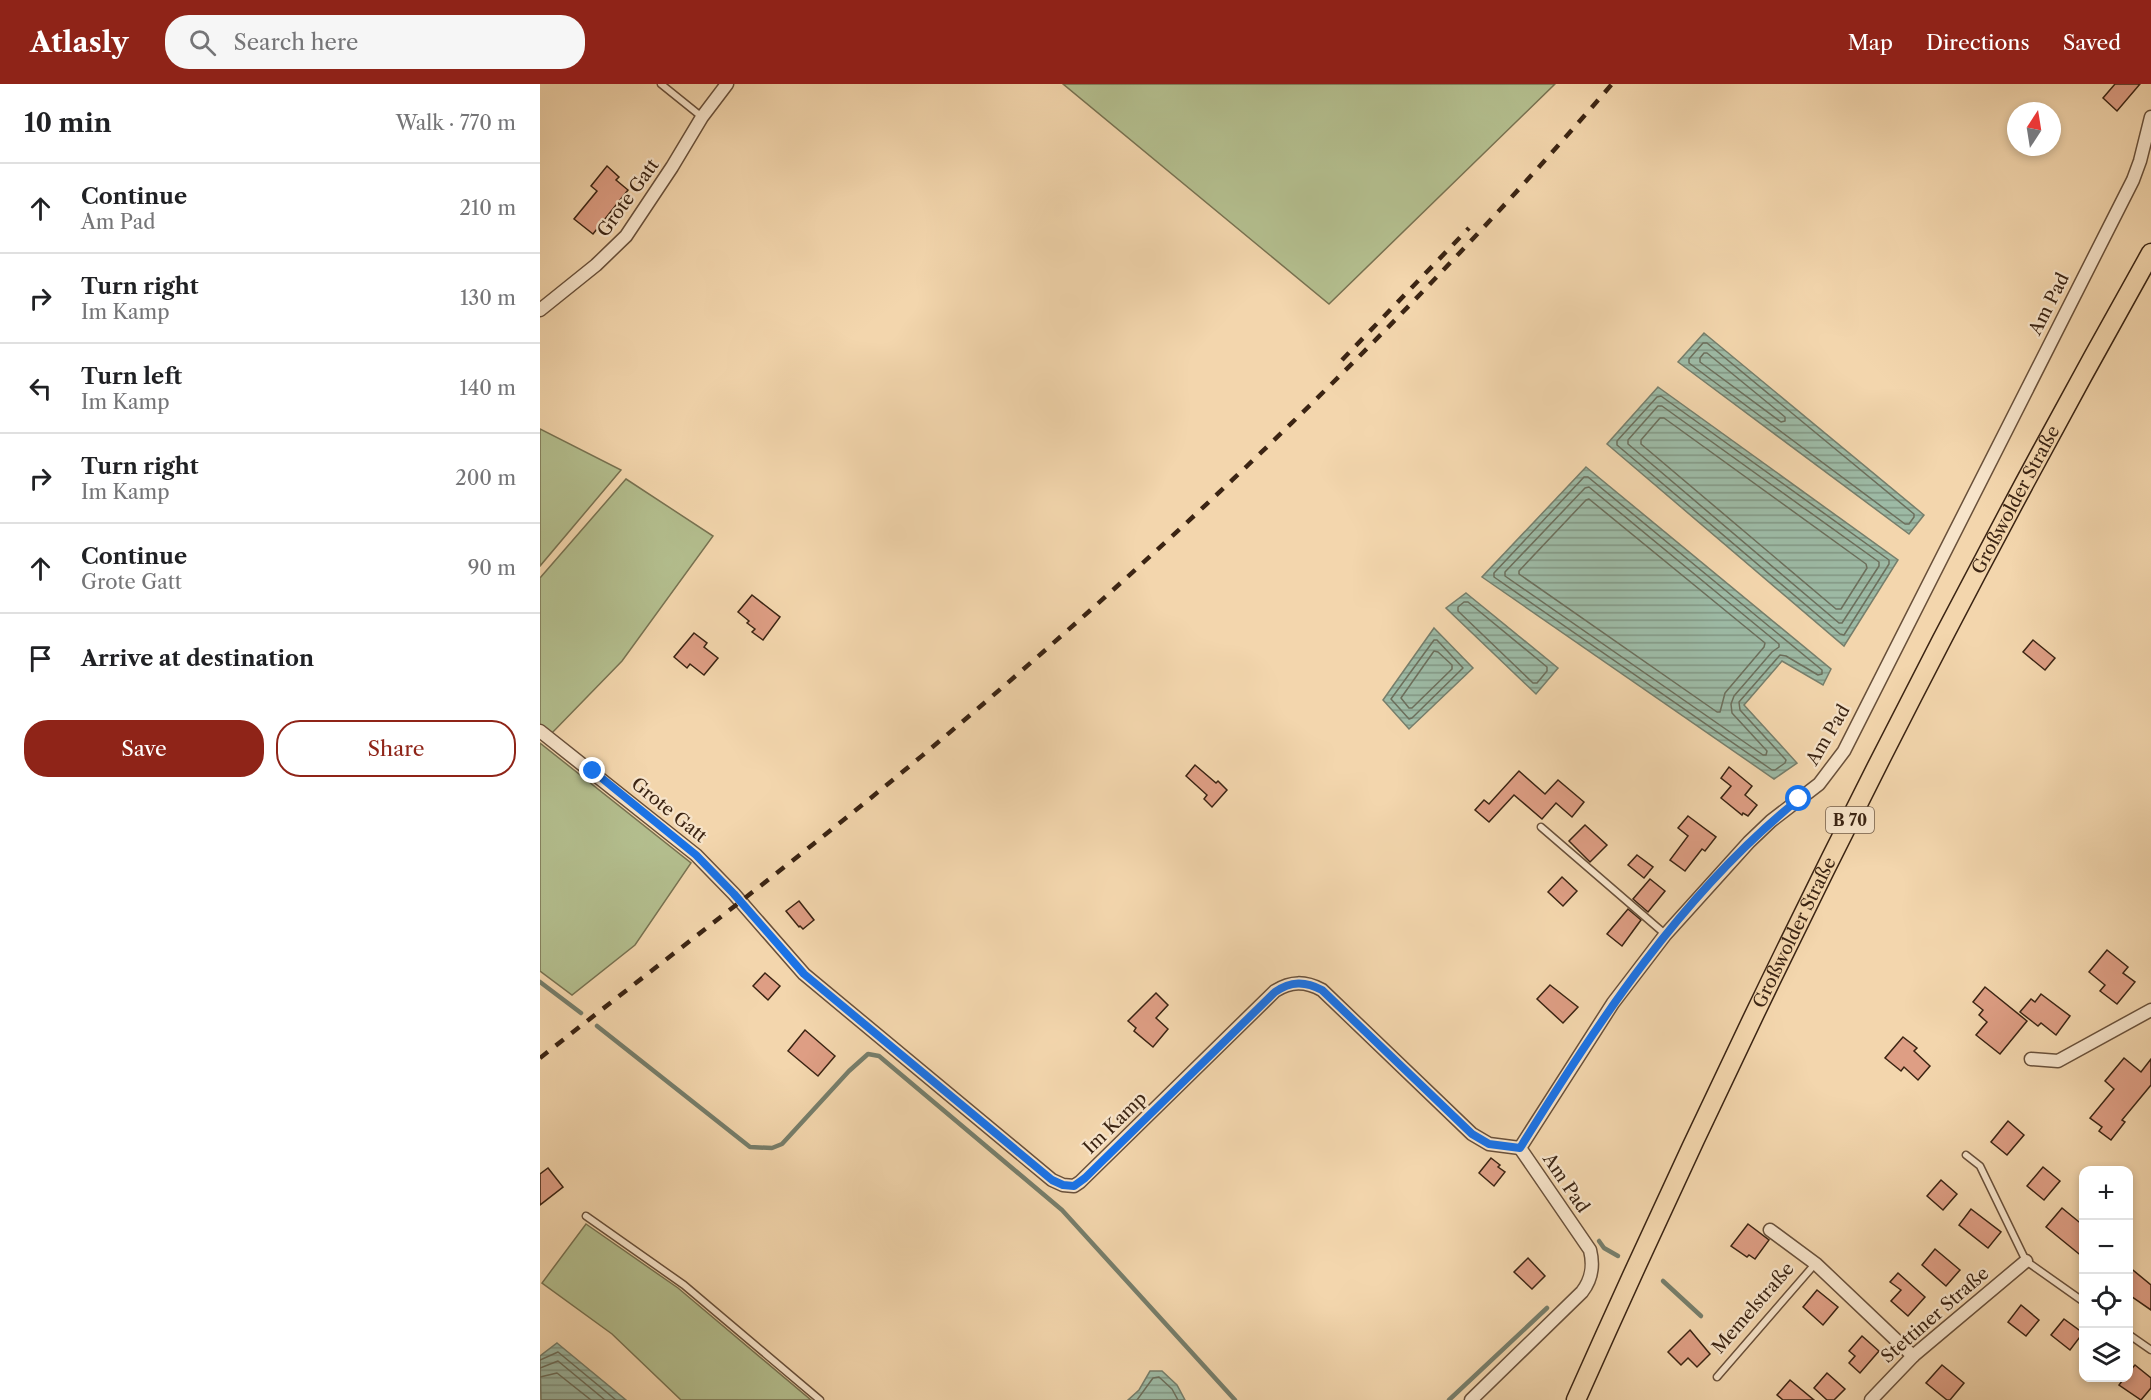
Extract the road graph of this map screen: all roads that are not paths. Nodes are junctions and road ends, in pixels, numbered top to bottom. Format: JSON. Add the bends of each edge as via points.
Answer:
{"nodes":[{"id":1,"x":660,"y":84,"type":"edge"},
{"id":2,"x":727,"y":84,"type":"edge"},
{"id":3,"x":702,"y":117,"type":"junction"},
{"id":4,"x":2151,"y":117,"type":"edge"},
{"id":5,"x":2151,"y":253,"type":"edge"},
{"id":6,"x":540,"y":310,"type":"edge"},
{"id":7,"x":540,"y":731,"type":"edge"},
{"id":8,"x":1541,"y":827,"type":"dead end"},
{"id":9,"x":740,"y":901,"type":"joint"},
{"id":10,"x":1665,"y":935,"type":"junction"},
{"id":11,"x":2151,"y":1010,"type":"edge"},
{"id":12,"x":2031,"y":1059,"type":"dead end"},
{"id":13,"x":1520,"y":1148,"type":"junction"},
{"id":14,"x":1966,"y":1155,"type":"dead end"},
{"id":15,"x":586,"y":1216,"type":"dead end"},
{"id":16,"x":1770,"y":1230,"type":"dead end"},
{"id":17,"x":2026,"y":1261,"type":"junction"},
{"id":18,"x":1816,"y":1264,"type":"junction"},
{"id":19,"x":2079,"y":1298,"type":"edge"},
{"id":20,"x":2133,"y":1337,"type":"edge"},
{"id":21,"x":2151,"y":1350,"type":"edge"},
{"id":22,"x":1912,"y":1356,"type":"junction"},
{"id":23,"x":1717,"y":1377,"type":"dead end"},
{"id":24,"x":820,"y":1400,"type":"edge"},
{"id":25,"x":1471,"y":1400,"type":"edge"},
{"id":26,"x":1576,"y":1400,"type":"edge"},
{"id":27,"x":1871,"y":1400,"type":"edge"}],
"edges":[{"from":1,"to":3,"type":"lane"},
{"from":2,"to":3,"type":"street","name":"Grote Gatt"},
{"from":3,"to":6,"type":"street","name":"Grote Gatt","via":[[626,236]]},
{"from":4,"to":10,"type":"street","name":"Am Pad","via":[[2133,180],[1847,744],[1819,784],[1749,842]]},
{"from":5,"to":26,"type":"main road","name":"Großwolder Straße","number":"B 70","via":[[2079,381],[1870,778],[1698,1133]]},
{"from":7,"to":9,"type":"street","name":"Grote Gatt","via":[[696,855]]},
{"from":8,"to":10,"type":"lane"},
{"from":9,"to":13,"type":"street","name":"Im Kamp","via":[[804,974],[1031,1163],[1063,1185],[1080,1182],[1275,992],[1293,983],[1322,990],[1472,1134],[1489,1144]]},
{"from":10,"to":13,"type":"street","name":"Am Pad","via":[[1613,1003]]},
{"from":11,"to":12,"type":"street","via":[[2058,1061]]},
{"from":13,"to":25,"type":"street","name":"Am Pad","via":[[1590,1250],[1591,1274],[1582,1292]]},
{"from":14,"to":17,"type":"lane","via":[[1980,1166]]},
{"from":15,"to":24,"type":"lane","via":[[684,1285]]},
{"from":16,"to":18,"type":"street","name":"Memelstraße"},
{"from":17,"to":19,"type":"lane"},
{"from":17,"to":22,"type":"street","name":"Stettiner Straße"},
{"from":18,"to":22,"type":"street","name":"Memelstraße"},
{"from":18,"to":23,"type":"lane","name":"Memelstraße"},
{"from":20,"to":21,"type":"lane"},
{"from":22,"to":27,"type":"street","name":"Stettiner Straße"}]}
